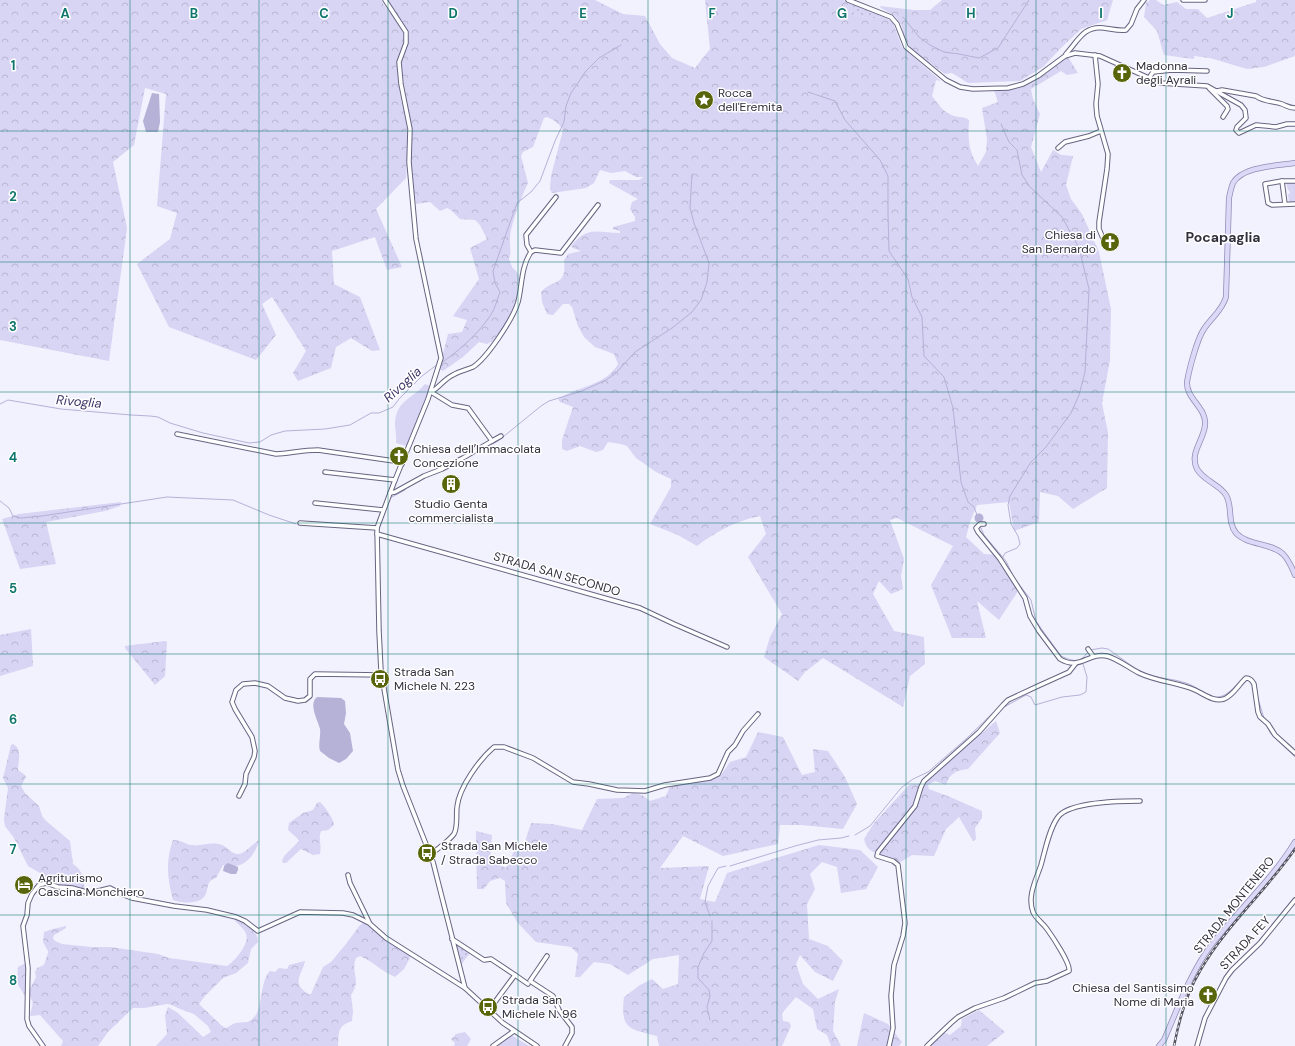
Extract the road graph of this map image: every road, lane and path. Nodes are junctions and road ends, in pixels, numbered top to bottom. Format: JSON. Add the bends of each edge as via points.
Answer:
{"nodes":[{"id":1,"x":384,"y":0,"type":"edge"},
{"id":2,"x":848,"y":0,"type":"edge"},
{"id":3,"x":1144,"y":0,"type":"edge"},
{"id":4,"x":1183,"y":0,"type":"edge"},
{"id":5,"x":1206,"y":0,"type":"edge"},
{"id":6,"x":1076,"y":43,"type":"junction"},
{"id":7,"x":1075,"y":53,"type":"junction"},
{"id":8,"x":1095,"y":55,"type":"junction"},
{"id":9,"x":1065,"y":56,"type":"junction"},
{"id":10,"x":1207,"y":71,"type":"dead end"},
{"id":11,"x":1149,"y":78,"type":"junction"},
{"id":12,"x":1207,"y":86,"type":"junction"},
{"id":13,"x":1216,"y":92,"type":"junction"},
{"id":14,"x":1295,"y":108,"type":"edge"},
{"id":15,"x":1223,"y":117,"type":"dead end"},
{"id":16,"x":1295,"y":124,"type":"edge"},
{"id":17,"x":1101,"y":131,"type":"junction"},
{"id":18,"x":1058,"y":148,"type":"dead end"},
{"id":19,"x":1295,"y":163,"type":"edge"},
{"id":20,"x":1295,"y":180,"type":"edge"},
{"id":21,"x":1282,"y":182,"type":"junction"},
{"id":22,"x":556,"y":197,"type":"dead end"},
{"id":23,"x":1285,"y":204,"type":"junction"},
{"id":24,"x":1295,"y":204,"type":"edge"},
{"id":25,"x":598,"y":205,"type":"dead end"},
{"id":26,"x":1105,"y":243,"type":"dead end"},
{"id":27,"x":531,"y":252,"type":"junction"},
{"id":28,"x":431,"y":392,"type":"junction"},
{"id":29,"x":177,"y":434,"type":"dead end"},
{"id":30,"x":501,"y":436,"type":"dead end"},
{"id":31,"x":492,"y":442,"type":"junction"},
{"id":32,"x":402,"y":464,"type":"junction"},
{"id":33,"x":325,"y":472,"type":"dead end"},
{"id":34,"x":395,"y":480,"type":"junction"},
{"id":35,"x":390,"y":493,"type":"junction"},
{"id":36,"x":315,"y":503,"type":"dead end"},
{"id":37,"x":383,"y":510,"type":"junction"},
{"id":38,"x":300,"y":523,"type":"dead end"},
{"id":39,"x":984,"y":524,"type":"dead end"},
{"id":40,"x":377,"y":528,"type":"junction"},
{"id":41,"x":377,"y":534,"type":"junction"},
{"id":42,"x":1295,"y":575,"type":"edge"},
{"id":43,"x":728,"y":646,"type":"dead end"},
{"id":44,"x":1089,"y":651,"type":"dead end"},
{"id":45,"x":1093,"y":656,"type":"junction"},
{"id":46,"x":1076,"y":663,"type":"junction"},
{"id":47,"x":382,"y":675,"type":"junction"},
{"id":48,"x":758,"y":714,"type":"dead end"},
{"id":49,"x":1295,"y":753,"type":"edge"},
{"id":50,"x":238,"y":796,"type":"dead end"},
{"id":51,"x":1140,"y":801,"type":"dead end"},
{"id":52,"x":1295,"y":842,"type":"edge"},
{"id":53,"x":430,"y":855,"type":"junction"},
{"id":54,"x":348,"y":875,"type":"dead end"},
{"id":55,"x":1295,"y":900,"type":"edge"},
{"id":56,"x":369,"y":923,"type":"junction"},
{"id":57,"x":452,"y":938,"type":"junction"},
{"id":58,"x":547,"y":956,"type":"dead end"},
{"id":59,"x":515,"y":975,"type":"junction"},
{"id":60,"x":528,"y":984,"type":"dead end"},
{"id":61,"x":465,"y":988,"type":"junction"},
{"id":62,"x":489,"y":1010,"type":"junction"},
{"id":63,"x":514,"y":1031,"type":"junction"},
{"id":64,"x":43,"y":1046,"type":"edge"},
{"id":65,"x":493,"y":1046,"type":"edge"},
{"id":66,"x":537,"y":1046,"type":"edge"},
{"id":67,"x":565,"y":1046,"type":"edge"},
{"id":68,"x":889,"y":1046,"type":"edge"},
{"id":69,"x":927,"y":1046,"type":"edge"},
{"id":70,"x":1159,"y":1046,"type":"edge"},
{"id":71,"x":1197,"y":1046,"type":"edge"}],
"edges":[{"from":1,"to":28,"type":"street","via":[[406,32],[406,43],[399,62],[410,129],[409,162],[416,239],[440,360]]},
{"from":2,"to":9,"type":"street","via":[[891,17],[897,24],[906,47],[946,80],[960,87],[1008,88],[1023,84]]},
{"from":3,"to":6,"type":"street","via":[[1126,30],[1093,28],[1086,31]]},
{"from":4,"to":5,"type":"street"},
{"from":6,"to":7,"type":"street"},
{"from":6,"to":9,"type":"street"},
{"from":7,"to":8,"type":"street"},
{"from":7,"to":9,"type":"street"},
{"from":8,"to":11,"type":"street"},
{"from":8,"to":17,"type":"street","via":[[1098,84],[1096,104]]},
{"from":10,"to":11,"type":"street","via":[[1167,70],[1153,72]]},
{"from":11,"to":12,"type":"street","via":[[1160,83]]},
{"from":12,"to":13,"type":"street"},
{"from":12,"to":15,"type":"street","via":[[1227,106]]},
{"from":13,"to":14,"type":"street","via":[[1222,90],[1256,96],[1261,100]]},
{"from":13,"to":16,"type":"street","via":[[1241,105],[1245,110],[1246,118],[1236,130],[1239,133],[1256,125],[1276,127]]},
{"from":17,"to":18,"type":"street","via":[[1065,142]]},
{"from":17,"to":26,"type":"street","via":[[1108,149],[1099,222]]},
{"from":19,"to":42,"type":"main road","via":[[1245,172],[1232,184],[1229,198],[1226,297],[1222,308],[1199,338],[1188,382],[1191,395],[1206,420],[1196,450],[1197,469],[1226,496],[1232,524],[1238,535],[1251,542],[1276,549],[1287,559]]},
{"from":20,"to":21,"type":"street"},
{"from":21,"to":23,"type":"street"},
{"from":21,"to":23,"type":"street","via":[[1265,184],[1267,202],[1272,205]]},
{"from":22,"to":27,"type":"street","via":[[526,235]]},
{"from":23,"to":24,"type":"street"},
{"from":25,"to":27,"type":"street","via":[[561,253],[535,250]]},
{"from":27,"to":28,"type":"street","via":[[517,304],[506,327],[478,363],[453,374]]},
{"from":28,"to":31,"type":"street","via":[[452,405],[468,408]]},
{"from":28,"to":32,"type":"street"},
{"from":29,"to":32,"type":"street","via":[[276,454],[318,450]]},
{"from":30,"to":31,"type":"street"},
{"from":31,"to":35,"type":"street"},
{"from":32,"to":34,"type":"street"},
{"from":33,"to":34,"type":"street"},
{"from":34,"to":35,"type":"street"},
{"from":35,"to":37,"type":"street"},
{"from":36,"to":37,"type":"street"},
{"from":37,"to":40,"type":"street"},
{"from":38,"to":40,"type":"street"},
{"from":39,"to":46,"type":"street","via":[[976,528],[978,532],[994,550],[1025,598],[1030,616],[1039,631],[1060,658]]},
{"from":40,"to":41,"type":"street"},
{"from":41,"to":43,"type":"street","name":"STRADA SAN SECONDO","via":[[640,608]]},
{"from":41,"to":47,"type":"street"},
{"from":44,"to":45,"type":"street"},
{"from":45,"to":46,"type":"street"},
{"from":45,"to":49,"type":"street","via":[[1109,657],[1155,680],[1185,685],[1217,700],[1230,696],[1242,681],[1250,678],[1254,684],[1258,712],[1275,735]]},
{"from":46,"to":68,"type":"street","via":[[1069,672],[1008,700],[979,732],[924,781],[915,806],[883,845],[878,856],[892,860],[898,865],[905,918],[903,936],[894,965],[891,996],[893,1028]]},
{"from":47,"to":50,"type":"street","via":[[315,674],[310,678],[311,694],[306,699],[298,701],[285,698],[268,686],[243,684],[236,690],[232,702],[252,737],[255,751]]},
{"from":47,"to":53,"type":"street","via":[[398,770]]},
{"from":48,"to":53,"type":"street","via":[[728,752],[718,774],[710,778],[665,784],[645,791],[618,790],[573,782],[533,758],[504,747],[494,747],[472,773],[459,798],[454,834]]},
{"from":51,"to":69,"type":"street","via":[[1074,807],[1057,818],[1051,831],[1032,890],[1032,906],[1034,914],[1047,928],[1064,957],[1069,971],[969,1011],[951,1022]]},
{"from":52,"to":70,"type":"main road","name":"STRADA MONTENERO","via":[[1277,868],[1221,932],[1204,956]]},
{"from":53,"to":57,"type":"street"},
{"from":54,"to":56,"type":"street"},
{"from":55,"to":71,"type":"street","name":"STRADA FEY","via":[[1260,943],[1226,978],[1205,1018]]},
{"from":56,"to":61,"type":"street","via":[[386,938]]},
{"from":56,"to":64,"type":"street","via":[[347,914],[304,912],[258,931],[240,919],[207,910],[132,898],[110,888],[90,893],[46,883],[39,885],[28,903],[23,926],[28,968],[27,1019]]},
{"from":57,"to":59,"type":"street","via":[[484,960],[491,959]]},
{"from":57,"to":61,"type":"street"},
{"from":58,"to":67,"type":"street","via":[[530,981],[553,996],[559,1010],[572,1027],[572,1034]]},
{"from":59,"to":60,"type":"street"},
{"from":59,"to":62,"type":"street"},
{"from":61,"to":62,"type":"street"},
{"from":62,"to":63,"type":"street"},
{"from":63,"to":65,"type":"street"},
{"from":63,"to":66,"type":"street"}]}
